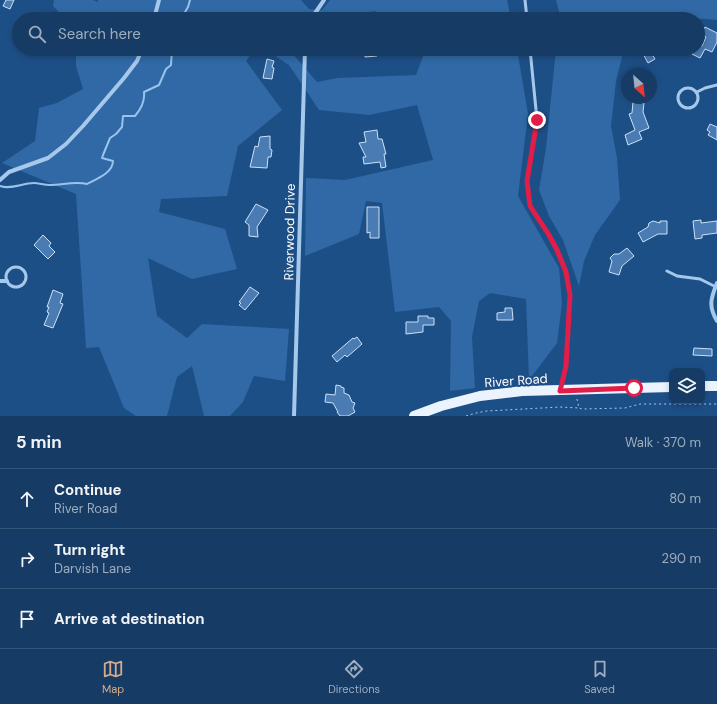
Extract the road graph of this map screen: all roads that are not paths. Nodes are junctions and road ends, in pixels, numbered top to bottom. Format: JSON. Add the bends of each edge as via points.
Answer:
{"nodes":[{"id":1,"x":159,"y":0,"type":"edge"},
{"id":2,"x":324,"y":0,"type":"edge"},
{"id":3,"x":525,"y":0,"type":"edge"},
{"id":4,"x":156,"y":12,"type":"edge"},
{"id":5,"x":316,"y":12,"type":"edge"},
{"id":6,"x":526,"y":12,"type":"edge"},
{"id":7,"x":139,"y":56,"type":"edge"},
{"id":8,"x":306,"y":56,"type":"edge"},
{"id":9,"x":531,"y":56,"type":"edge"},
{"id":10,"x":717,"y":85,"type":"edge"},
{"id":11,"x":697,"y":92,"type":"junction"},
{"id":12,"x":0,"y":180,"type":"edge"},
{"id":13,"x":667,"y":271,"type":"dead end"},
{"id":14,"x":0,"y":281,"type":"edge"},
{"id":15,"x":7,"y":282,"type":"junction"},
{"id":16,"x":716,"y":285,"type":"edge"},
{"id":17,"x":717,"y":321,"type":"edge"},
{"id":18,"x":705,"y":386,"type":"edge"},
{"id":19,"x":717,"y":386,"type":"edge"},
{"id":20,"x":669,"y":387,"type":"edge"},
{"id":21,"x":560,"y":391,"type":"junction"},
{"id":22,"x":294,"y":416,"type":"edge"},
{"id":23,"x":414,"y":416,"type":"edge"}],
"edges":[{"from":1,"to":4,"type":"street"},
{"from":2,"to":5,"type":"street"},
{"from":3,"to":6,"type":"lane"},
{"from":7,"to":12,"type":"street","via":[[124,78],[66,144],[48,158],[9,172]]},
{"from":8,"to":22,"type":"street","name":"Riverwood Drive"},
{"from":9,"to":21,"type":"lane","via":[[537,120],[527,181],[530,206],[557,250],[566,272],[570,295],[566,366]]},
{"from":10,"to":11,"type":"lane"},
{"from":11,"to":11,"type":"lane","via":[[692,88],[682,89],[677,97],[679,103],[684,107],[693,107],[698,102]]},
{"from":13,"to":16,"type":"lane","via":[[677,276],[700,279]]},
{"from":14,"to":15,"type":"street"},
{"from":15,"to":15,"type":"lane","via":[[14,287],[20,286],[26,279],[25,273],[18,267],[12,268],[7,272]]},
{"from":16,"to":17,"type":"street","via":[[711,309]]},
{"from":18,"to":19,"type":"main road"},
{"from":20,"to":21,"type":"main road","name":"River Road"},
{"from":21,"to":23,"type":"main road","name":"River Road","via":[[522,391],[480,396]]}]}
